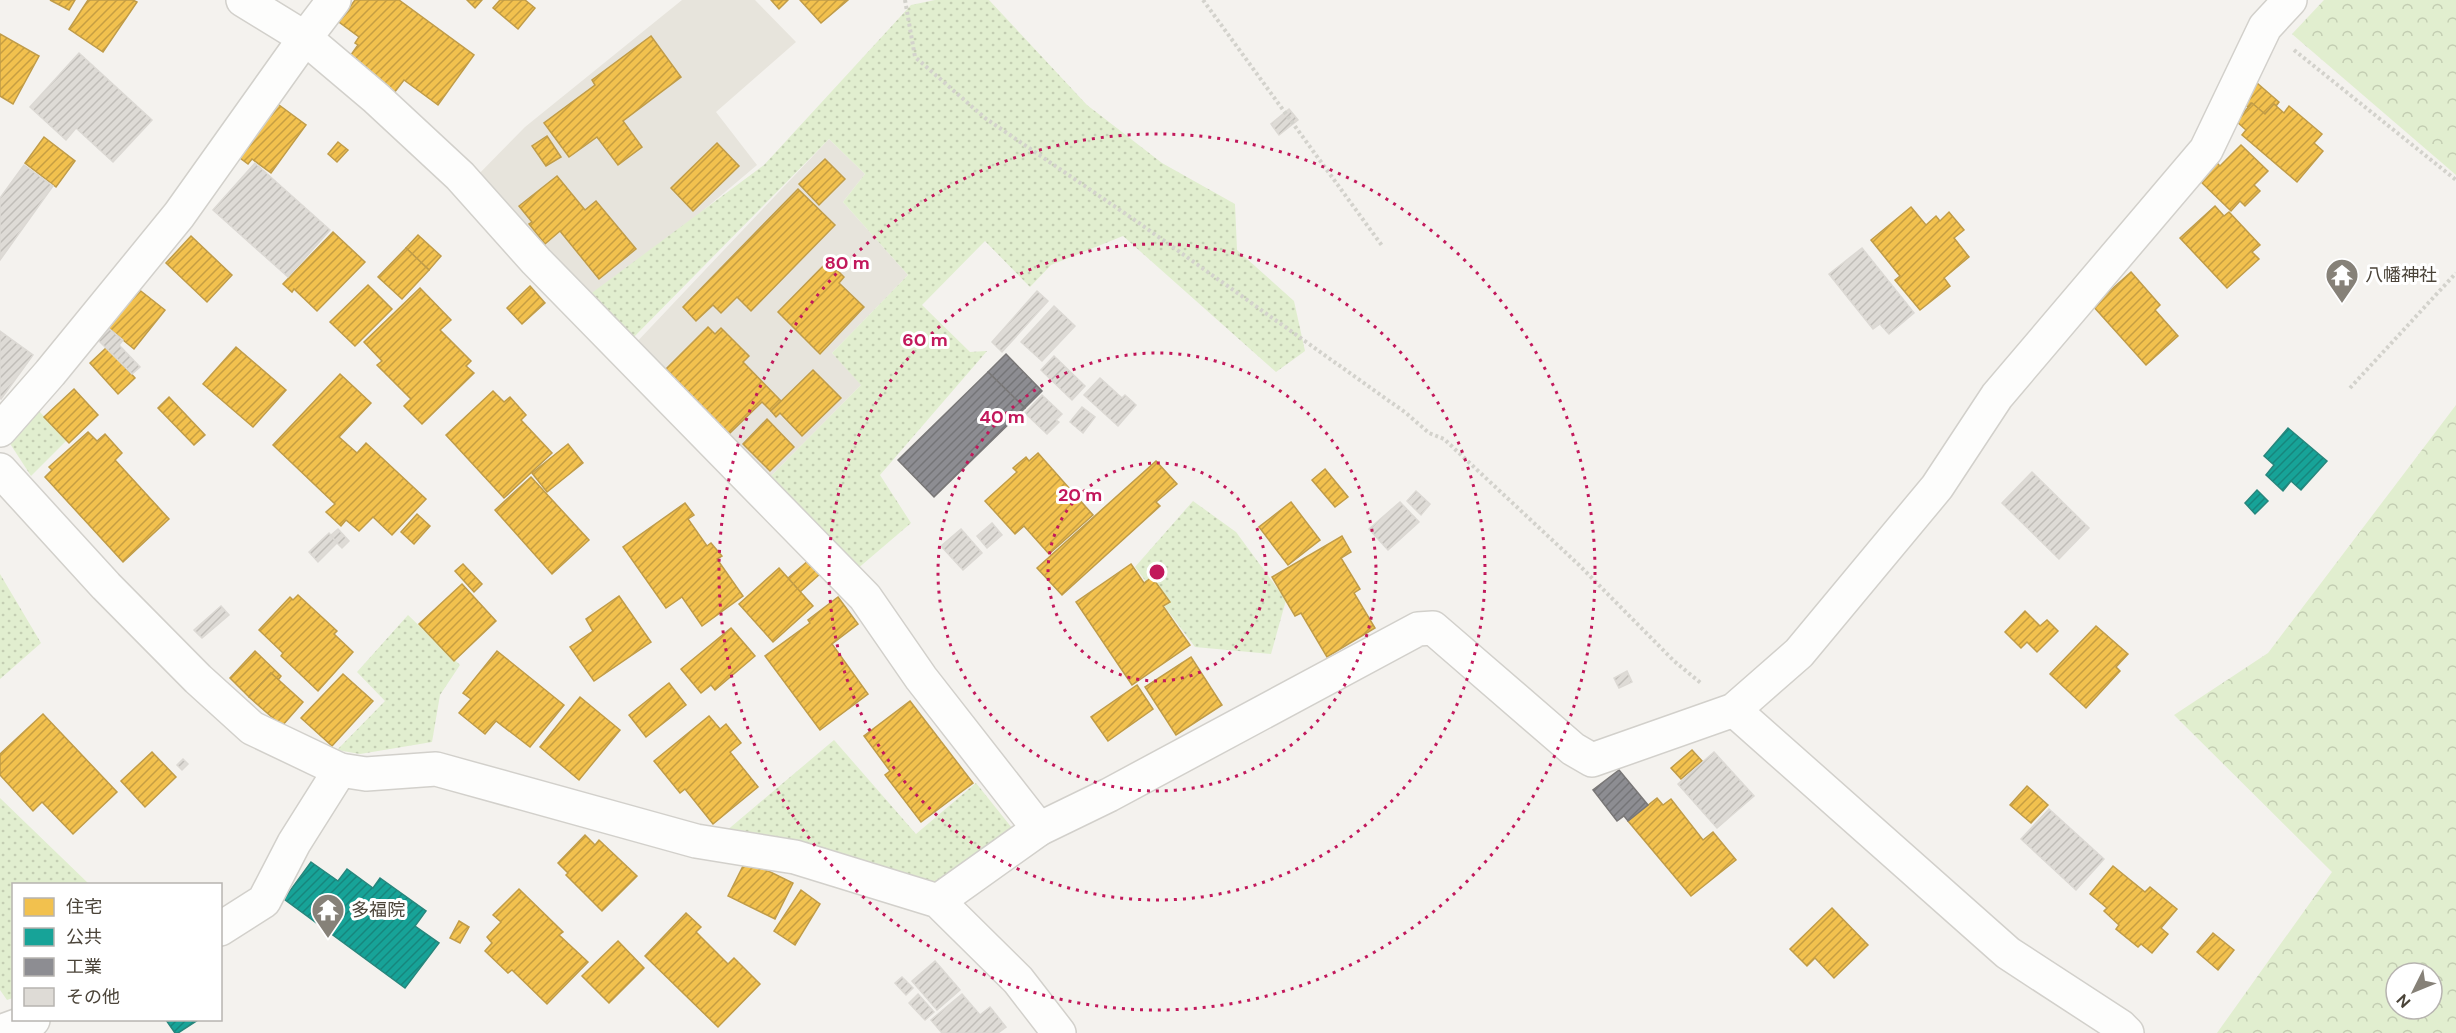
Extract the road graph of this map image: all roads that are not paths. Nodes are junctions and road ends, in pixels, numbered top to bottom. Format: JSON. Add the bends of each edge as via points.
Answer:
{"nodes":[{"id":1,"x":243,"y":0,"type":"edge"},
{"id":2,"x":334,"y":0,"type":"edge"},
{"id":3,"x":2290,"y":0,"type":"edge"},
{"id":4,"x":305,"y":38,"type":"junction"},
{"id":5,"x":0,"y":430,"type":"edge"},
{"id":6,"x":0,"y":470,"type":"edge"},
{"id":7,"x":1734,"y":710,"type":"junction"},
{"id":8,"x":340,"y":770,"type":"junction"},
{"id":9,"x":1039,"y":829,"type":"junction"},
{"id":10,"x":938,"y":901,"type":"junction"},
{"id":11,"x":222,"y":928,"type":"edge"},
{"id":12,"x":30,"y":1021,"type":"edge"},
{"id":13,"x":0,"y":1032,"type":"edge"},
{"id":14,"x":1059,"y":1033,"type":"edge"},
{"id":15,"x":2127,"y":1033,"type":"edge"}],
"edges":[{"from":1,"to":4,"type":"street"},
{"from":2,"to":4,"type":"street"},
{"from":3,"to":7,"type":"street","via":[[2265,27],[2206,150],[1997,396],[1937,487],[1799,653]]},
{"from":4,"to":5,"type":"street","via":[[179,215]]},
{"from":4,"to":9,"type":"street","via":[[460,176],[536,261],[865,597],[921,678]]},
{"from":6,"to":8,"type":"street","via":[[106,586],[252,728]]},
{"from":7,"to":9,"type":"street","via":[[1592,760],[1573,749],[1433,628],[1418,629]]},
{"from":7,"to":15,"type":"street","via":[[2008,953]]},
{"from":8,"to":10,"type":"street","via":[[366,774],[436,769],[696,841],[795,857]]},
{"from":8,"to":11,"type":"street","via":[[294,843],[264,901]]},
{"from":9,"to":10,"type":"street"},
{"from":10,"to":14,"type":"street","via":[[1018,980]]},
{"from":12,"to":13,"type":"street"}]}
